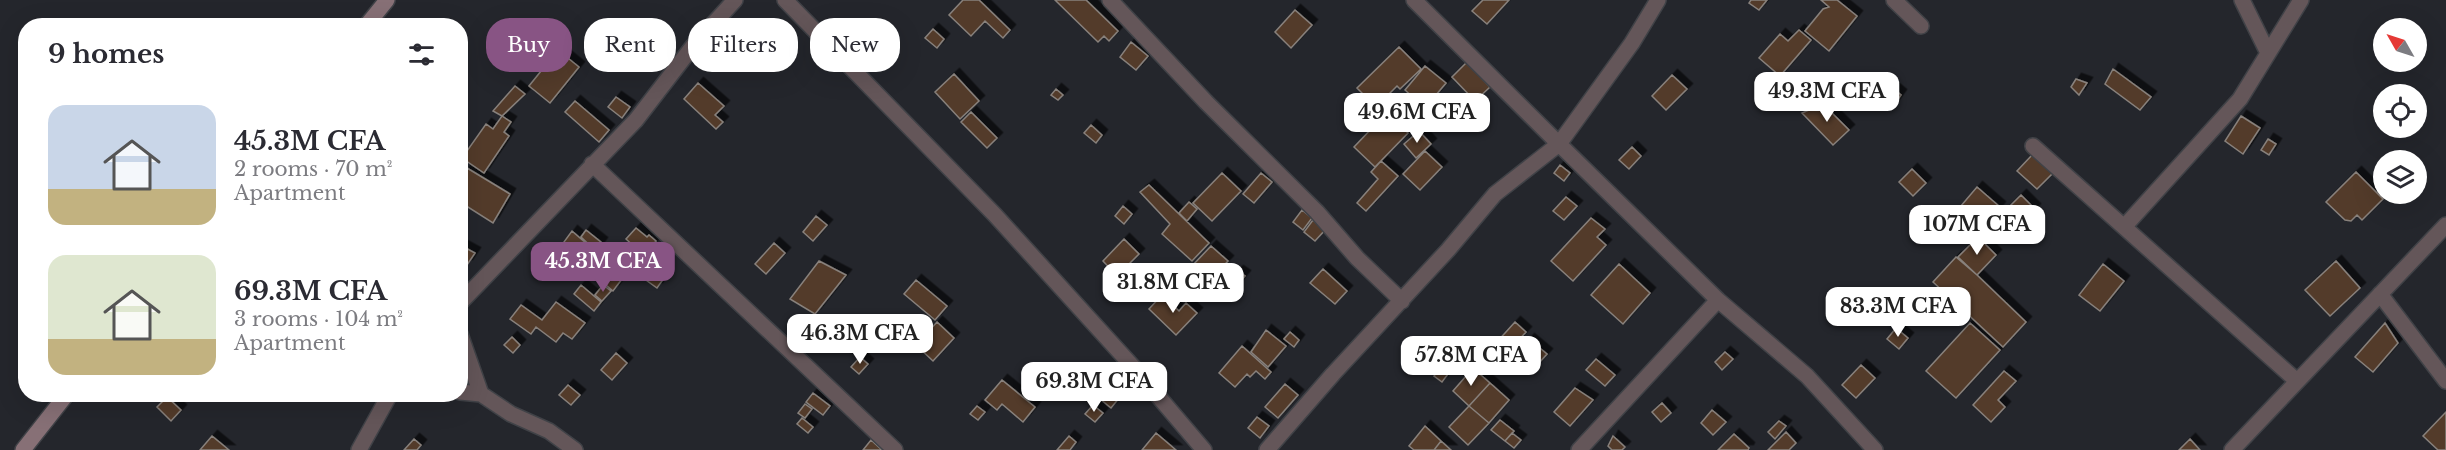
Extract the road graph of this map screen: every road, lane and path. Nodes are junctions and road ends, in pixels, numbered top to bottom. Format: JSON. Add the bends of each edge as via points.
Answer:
{"nodes":[{"id":1,"x":387,"y":0,"type":"edge"},
{"id":2,"x":735,"y":0,"type":"edge"},
{"id":3,"x":1110,"y":0,"type":"edge"},
{"id":4,"x":1414,"y":0,"type":"edge"},
{"id":5,"x":1658,"y":0,"type":"edge"},
{"id":6,"x":1894,"y":0,"type":"edge"},
{"id":7,"x":2242,"y":0,"type":"edge"},
{"id":8,"x":2301,"y":0,"type":"edge"},
{"id":9,"x":793,"y":3,"type":"edge"},
{"id":10,"x":372,"y":18,"type":"edge"},
{"id":11,"x":1921,"y":26,"type":"dead end"},
{"id":12,"x":2268,"y":53,"type":"junction"},
{"id":13,"x":1559,"y":144,"type":"junction"},
{"id":14,"x":2033,"y":146,"type":"dead end"},
{"id":15,"x":592,"y":165,"type":"junction"},
{"id":16,"x":2446,"y":225,"type":"edge"},
{"id":17,"x":2124,"y":228,"type":"junction"},
{"id":18,"x":2380,"y":294,"type":"junction"},
{"id":19,"x":468,"y":295,"type":"edge"},
{"id":20,"x":1402,"y":300,"type":"junction"},
{"id":21,"x":1718,"y":300,"type":"junction"},
{"id":22,"x":468,"y":357,"type":"edge"},
{"id":23,"x":2297,"y":381,"type":"junction"},
{"id":24,"x":2446,"y":381,"type":"edge"},
{"id":25,"x":468,"y":393,"type":"edge"},
{"id":26,"x":481,"y":394,"type":"junction"},
{"id":27,"x":61,"y":402,"type":"edge"},
{"id":28,"x":386,"y":402,"type":"edge"},
{"id":29,"x":22,"y":450,"type":"edge"},
{"id":30,"x":359,"y":450,"type":"edge"},
{"id":31,"x":575,"y":450,"type":"edge"},
{"id":32,"x":895,"y":450,"type":"edge"},
{"id":33,"x":1204,"y":450,"type":"edge"},
{"id":34,"x":1267,"y":450,"type":"edge"},
{"id":35,"x":1579,"y":450,"type":"edge"},
{"id":36,"x":1875,"y":450,"type":"edge"},
{"id":37,"x":2232,"y":450,"type":"edge"}],
"edges":[{"from":1,"to":10,"type":"street"},
{"from":2,"to":15,"type":"street","via":[[693,46],[636,120]]},
{"from":3,"to":20,"type":"street"},
{"from":4,"to":13,"type":"street"},
{"from":5,"to":13,"type":"street"},
{"from":6,"to":11,"type":"street"},
{"from":7,"to":12,"type":"street"},
{"from":8,"to":12,"type":"street"},
{"from":9,"to":33,"type":"street","via":[[995,215]]},
{"from":12,"to":17,"type":"street","via":[[2240,99]]},
{"from":13,"to":20,"type":"street","via":[[1495,194]]},
{"from":13,"to":21,"type":"street"},
{"from":14,"to":17,"type":"street"},
{"from":15,"to":19,"type":"street"},
{"from":15,"to":32,"type":"street"},
{"from":16,"to":18,"type":"street"},
{"from":17,"to":23,"type":"street"},
{"from":18,"to":23,"type":"street"},
{"from":18,"to":24,"type":"street"},
{"from":20,"to":34,"type":"street"},
{"from":21,"to":35,"type":"street"},
{"from":21,"to":36,"type":"street","via":[[1807,376]]},
{"from":22,"to":26,"type":"street"},
{"from":23,"to":37,"type":"street"},
{"from":25,"to":26,"type":"street"},
{"from":26,"to":31,"type":"street","via":[[511,414],[549,431]]},
{"from":27,"to":29,"type":"street"},
{"from":28,"to":30,"type":"street"}]}
